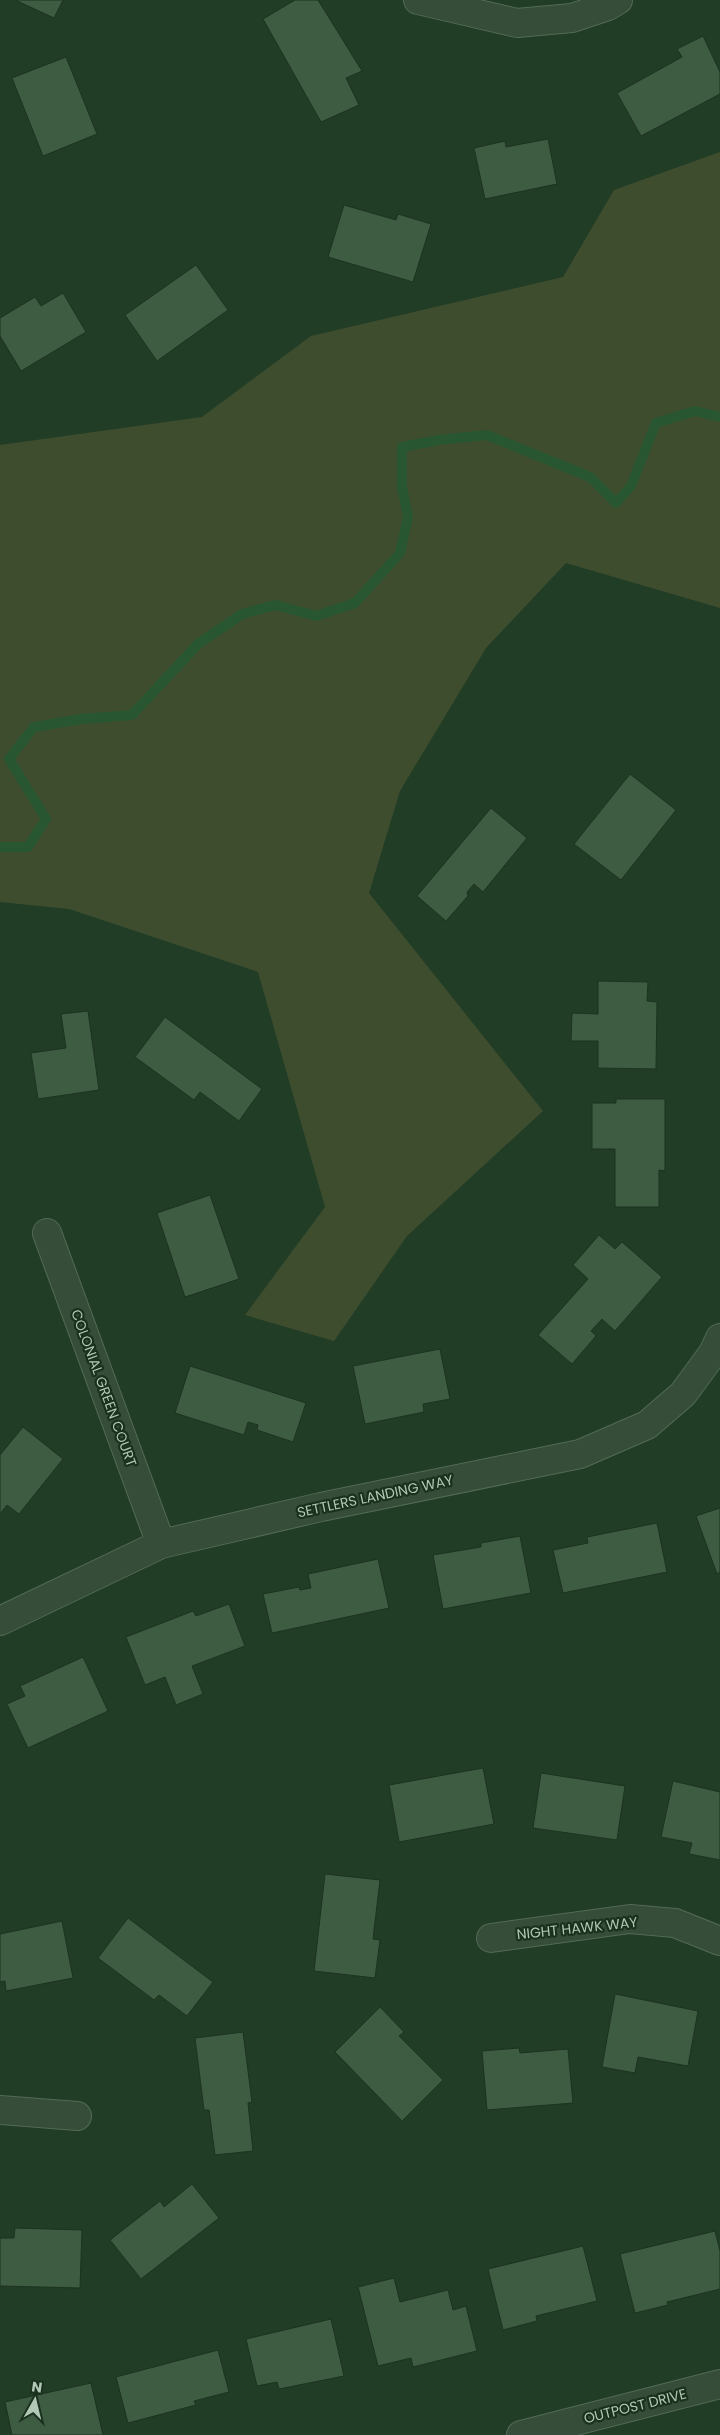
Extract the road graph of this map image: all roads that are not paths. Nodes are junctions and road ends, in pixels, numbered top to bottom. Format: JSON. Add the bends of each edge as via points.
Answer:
{"nodes":[{"id":1,"x":418,"y":0,"type":"edge"},
{"id":2,"x":618,"y":0,"type":"edge"},
{"id":3,"x":47,"y":1233,"type":"dead end"},
{"id":4,"x":720,"y":1338,"type":"edge"},
{"id":5,"x":160,"y":1544,"type":"junction"},
{"id":6,"x":0,"y":1621,"type":"edge"},
{"id":7,"x":491,"y":1938,"type":"dead end"},
{"id":8,"x":720,"y":1941,"type":"edge"},
{"id":9,"x":0,"y":2110,"type":"edge"},
{"id":10,"x":78,"y":2116,"type":"dead end"},
{"id":11,"x":720,"y":2384,"type":"edge"},
{"id":12,"x":608,"y":2425,"type":"edge"},
{"id":13,"x":521,"y":2435,"type":"edge"}],
"edges":[{"from":1,"to":2,"type":"street","via":[[518,23],[572,18]]},
{"from":3,"to":5,"type":"street","name":"COLONIAL GREEN COURT"},
{"from":4,"to":5,"type":"street","name":"SETTLERS LANDING WAY","via":[[683,1394],[647,1425],[580,1454]]},
{"from":5,"to":6,"type":"street","name":"SETTLERS LANDING WAY"},
{"from":7,"to":8,"type":"street","name":"NIGHT HAWK WAY","via":[[630,1919],[675,1923]]},
{"from":9,"to":10,"type":"street"},
{"from":11,"to":12,"type":"street","name":"OUTPOST DRIVE"},
{"from":12,"to":13,"type":"street","name":"OUTPOST DRIVE"}]}
